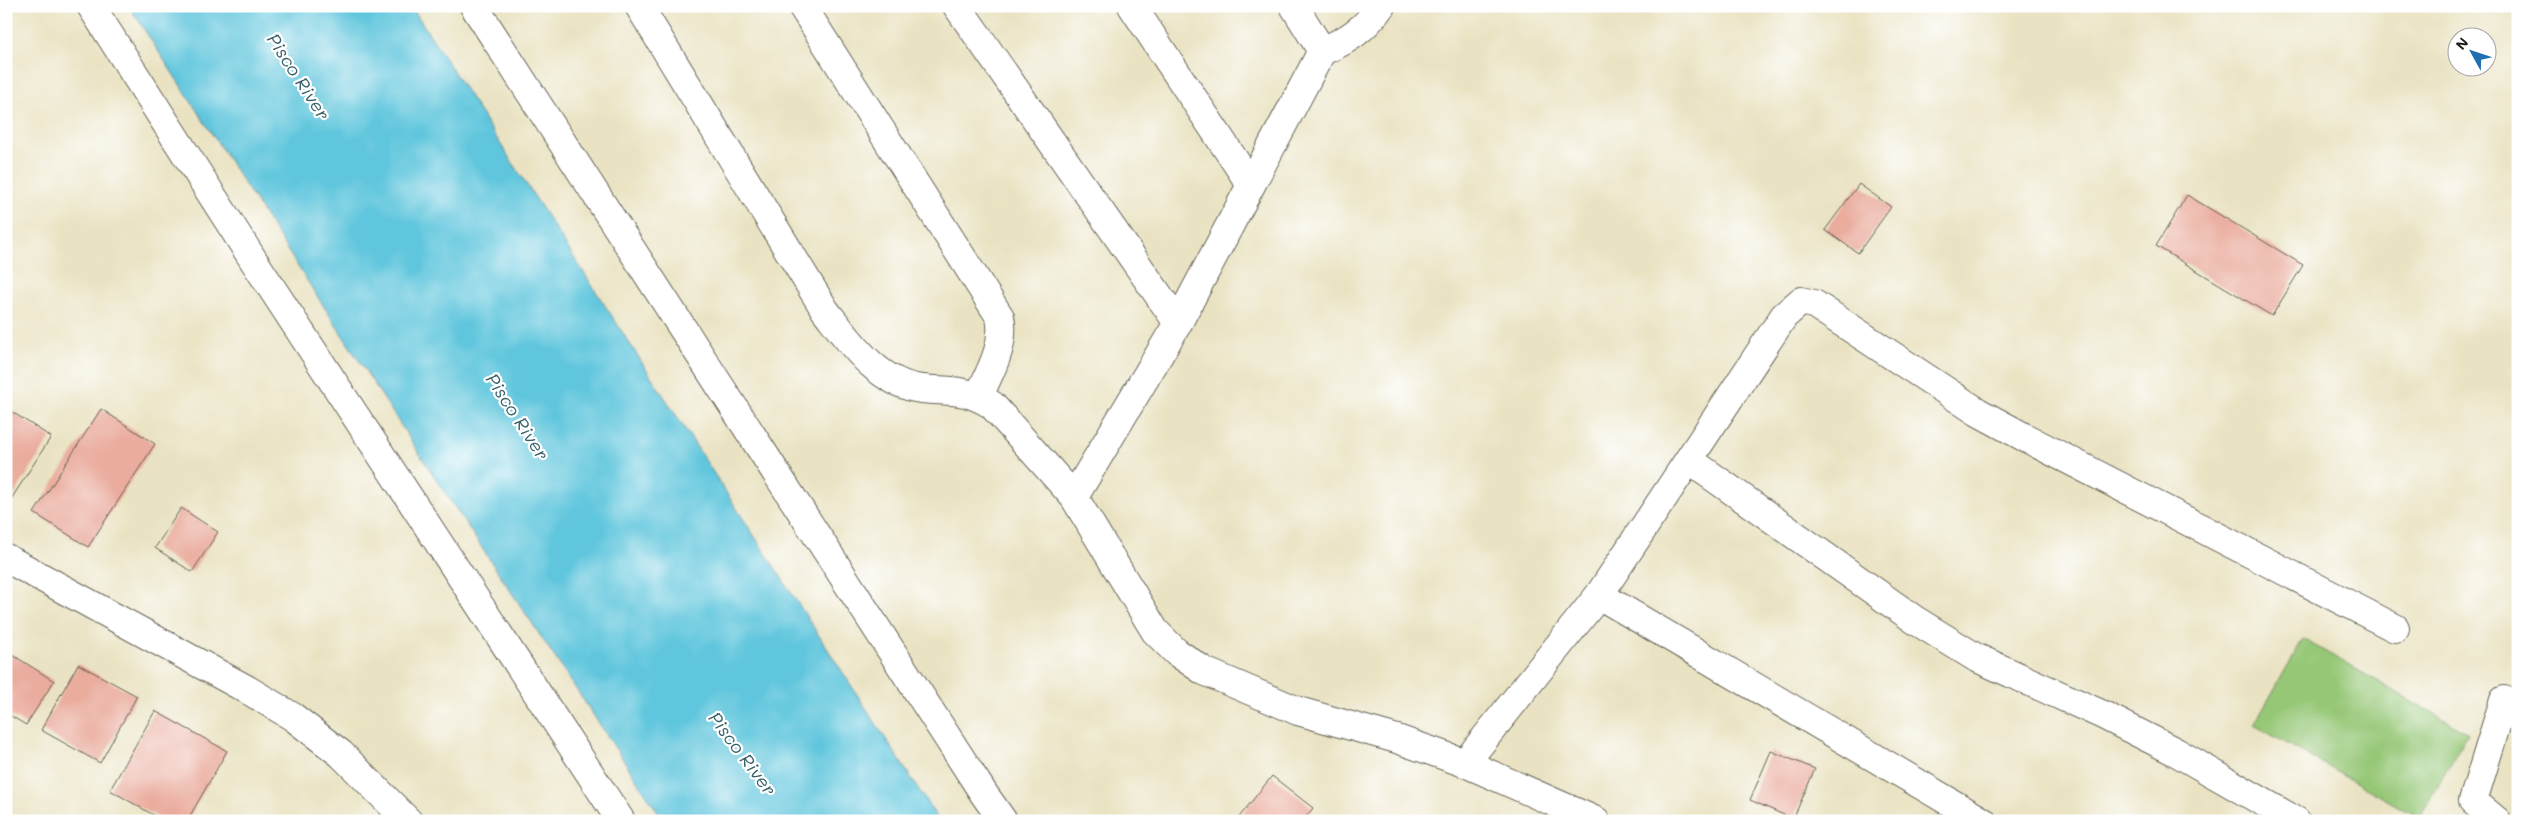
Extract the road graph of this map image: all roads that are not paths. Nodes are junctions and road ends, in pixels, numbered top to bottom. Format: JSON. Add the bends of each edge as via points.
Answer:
{"nodes":[{"id":1,"x":91,"y":6,"type":"edge"},
{"id":2,"x":474,"y":6,"type":"edge"},
{"id":3,"x":639,"y":6,"type":"edge"},
{"id":4,"x":802,"y":6,"type":"edge"},
{"id":5,"x":957,"y":6,"type":"edge"},
{"id":6,"x":1132,"y":6,"type":"edge"},
{"id":7,"x":1294,"y":6,"type":"edge"},
{"id":8,"x":1380,"y":6,"type":"edge"},
{"id":9,"x":1322,"y":51,"type":"junction"},
{"id":10,"x":1251,"y":185,"type":"junction"},
{"id":11,"x":1178,"y":323,"type":"junction"},
{"id":12,"x":980,"y":396,"type":"junction"},
{"id":13,"x":1689,"y":460,"type":"junction"},
{"id":14,"x":1074,"y":497,"type":"junction"},
{"id":15,"x":6,"y":558,"type":"edge"},
{"id":16,"x":1599,"y":595,"type":"junction"},
{"id":17,"x":2395,"y":628,"type":"dead end"},
{"id":18,"x":2504,"y":700,"type":"dead end"},
{"id":19,"x":1466,"y":763,"type":"junction"},
{"id":20,"x":408,"y":821,"type":"edge"},
{"id":21,"x":621,"y":821,"type":"edge"},
{"id":22,"x":1004,"y":821,"type":"edge"},
{"id":23,"x":1596,"y":821,"type":"edge"},
{"id":24,"x":1982,"y":821,"type":"edge"},
{"id":25,"x":2296,"y":821,"type":"edge"},
{"id":26,"x":2497,"y":821,"type":"edge"}],
"edges":[{"from":1,"to":21,"type":"street"},
{"from":2,"to":22,"type":"street"},
{"from":3,"to":12,"type":"street","via":[[825,310],[850,342],[874,366],[905,385],[922,389],[952,389]]},
{"from":4,"to":12,"type":"street","via":[[1000,317],[1003,330],[1000,346]]},
{"from":5,"to":11,"type":"street"},
{"from":6,"to":10,"type":"street"},
{"from":7,"to":9,"type":"street"},
{"from":8,"to":9,"type":"street","via":[[1356,34]]},
{"from":9,"to":10,"type":"street"},
{"from":10,"to":11,"type":"street"},
{"from":11,"to":14,"type":"street"},
{"from":12,"to":14,"type":"street","via":[[992,405]]},
{"from":13,"to":16,"type":"street"},
{"from":13,"to":17,"type":"street","via":[[1784,316],[1802,301],[1814,304],[1978,412],[2016,433]]},
{"from":13,"to":25,"type":"street","via":[[1915,620],[1975,657],[2104,715]]},
{"from":14,"to":19,"type":"street","via":[[1155,631],[1176,652],[1204,671],[1298,711]]},
{"from":15,"to":20,"type":"street","via":[[294,717],[341,754]]},
{"from":16,"to":19,"type":"street"},
{"from":16,"to":24,"type":"street"},
{"from":18,"to":26,"type":"street","via":[[2473,801]]},
{"from":19,"to":23,"type":"street"}]}
